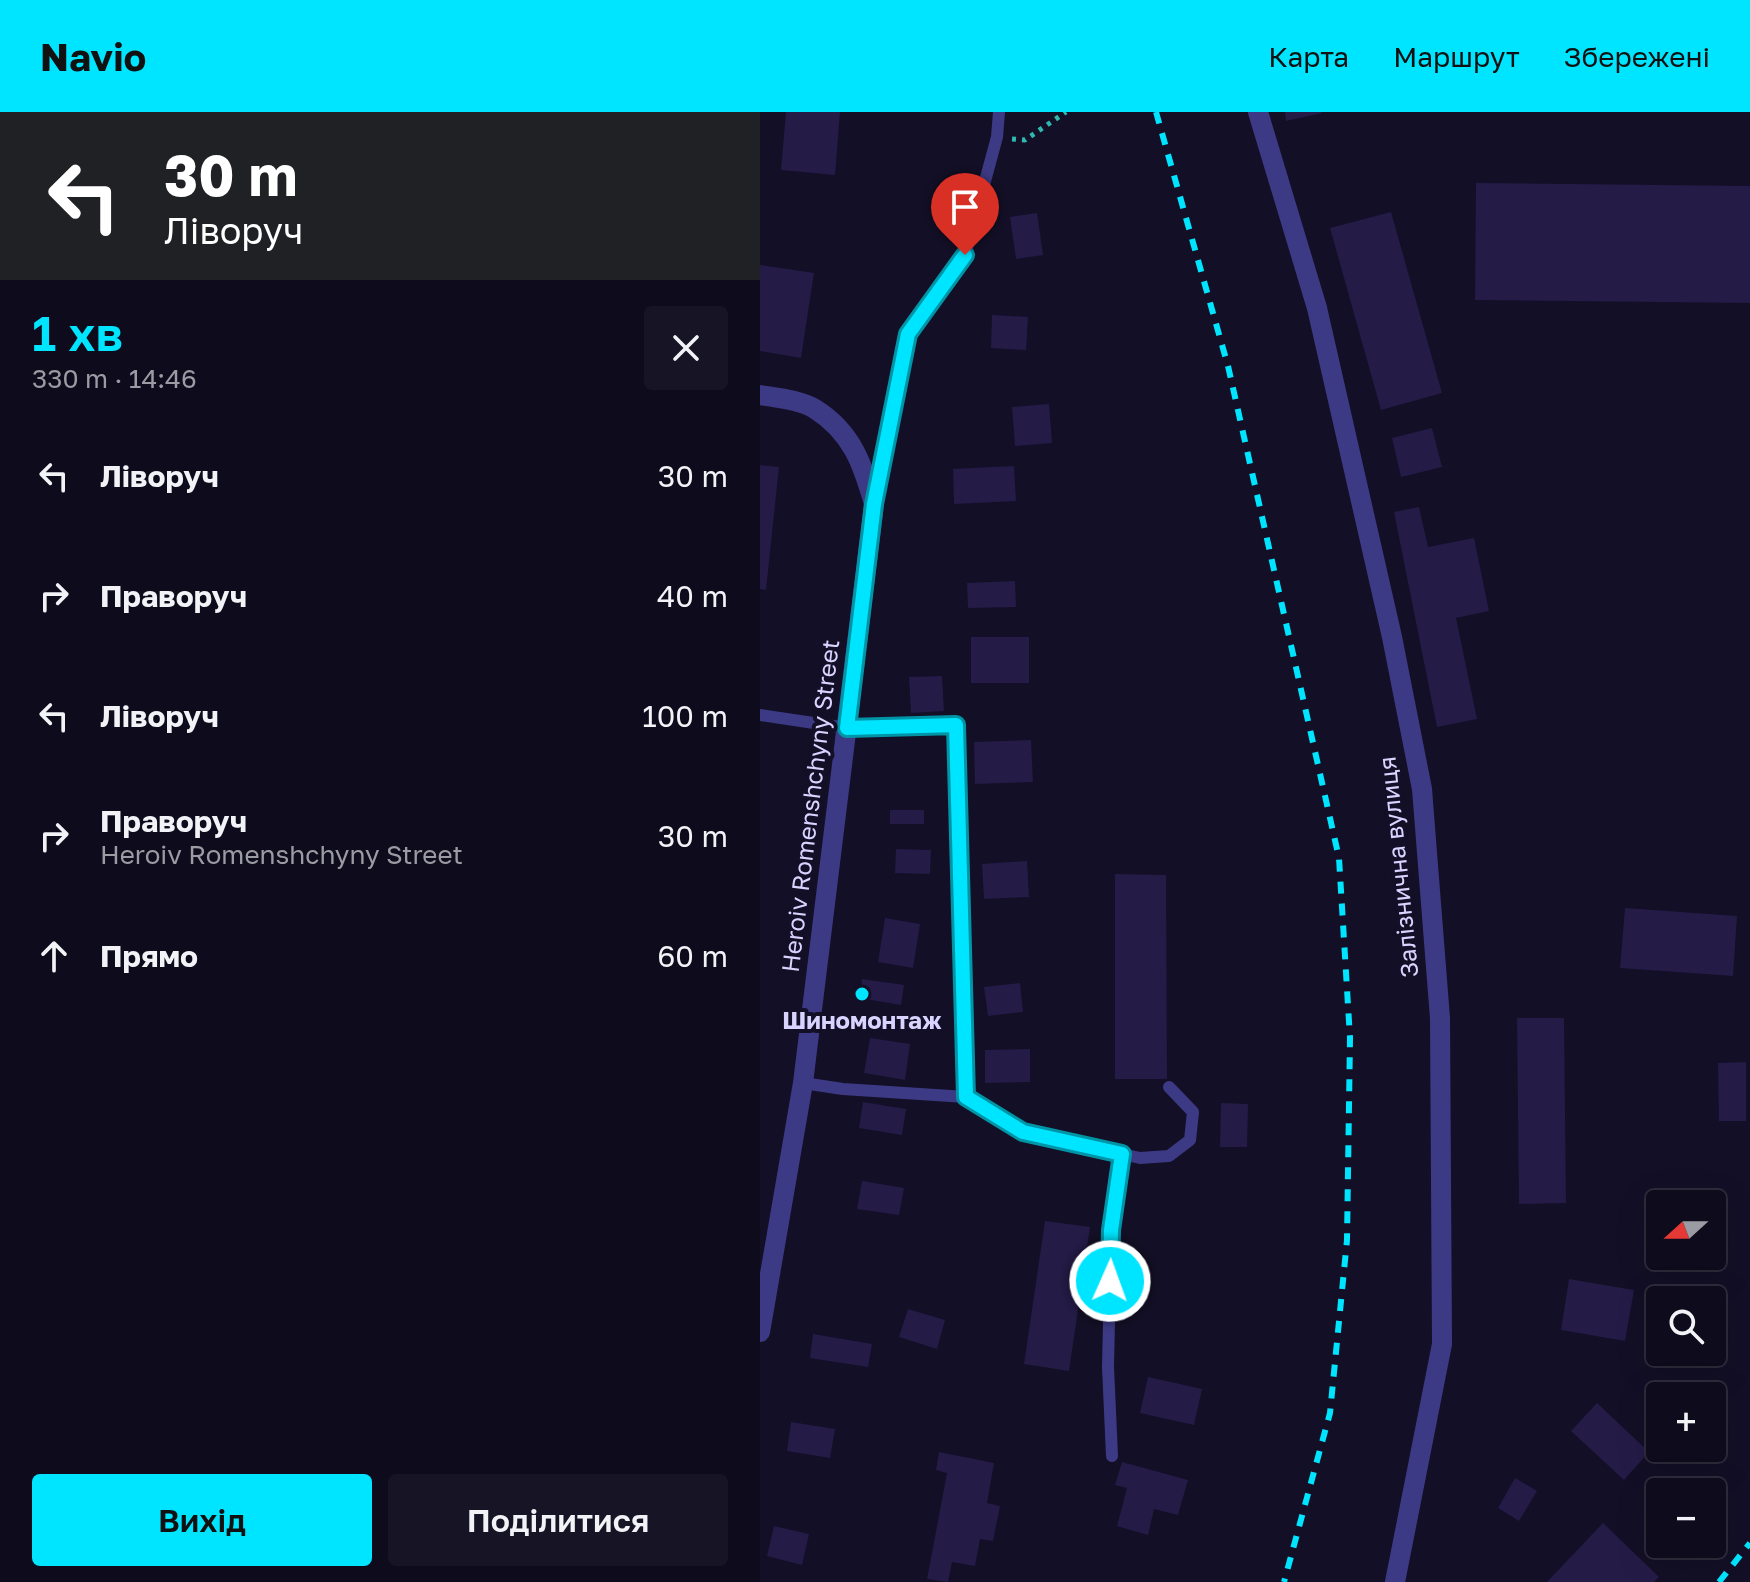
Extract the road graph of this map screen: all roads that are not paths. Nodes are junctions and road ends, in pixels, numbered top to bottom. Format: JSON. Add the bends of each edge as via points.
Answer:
{"nodes":[{"id":1,"x":999,"y":112,"type":"edge"},
{"id":2,"x":1258,"y":112,"type":"edge"},
{"id":3,"x":760,"y":395,"type":"edge"},
{"id":4,"x":874,"y":504,"type":"junction"},
{"id":5,"x":760,"y":715,"type":"edge"},
{"id":6,"x":847,"y":728,"type":"junction"},
{"id":7,"x":803,"y":1083,"type":"junction"},
{"id":8,"x":1169,"y":1087,"type":"dead end"},
{"id":9,"x":966,"y":1097,"type":"junction"},
{"id":10,"x":1122,"y":1154,"type":"junction"},
{"id":11,"x":768,"y":1242,"type":"edge"},
{"id":12,"x":760,"y":1332,"type":"edge"},
{"id":13,"x":1112,"y":1456,"type":"dead end"},
{"id":14,"x":1395,"y":1582,"type":"edge"}],
"edges":[{"from":1,"to":4,"type":"lane","via":[[965,255],[908,334]]},
{"from":2,"to":14,"type":"street","name":"Залізнична вулиця","via":[[1317,308],[1422,789],[1440,1018],[1442,1344]]},
{"from":3,"to":4,"type":"street","name":"Heroiv Romenshchyny Street","via":[[814,408],[841,430],[861,461]]},
{"from":4,"to":6,"type":"street","name":"Heroiv Romenshchyny Street"},
{"from":5,"to":6,"type":"lane"},
{"from":6,"to":7,"type":"street","name":"Heroiv Romenshchyny Street"},
{"from":6,"to":9,"type":"lane","via":[[956,725]]},
{"from":7,"to":9,"type":"lane"},
{"from":7,"to":11,"type":"street","name":"Heroiv Romenshchyny Street"},
{"from":8,"to":10,"type":"lane","via":[[1193,1112],[1190,1140],[1169,1156]]},
{"from":9,"to":10,"type":"lane","via":[[1023,1132]]},
{"from":10,"to":13,"type":"lane","via":[[1111,1230]]},
{"from":11,"to":12,"type":"street","name":"Heroiv Romenshchyny Street"}]}
